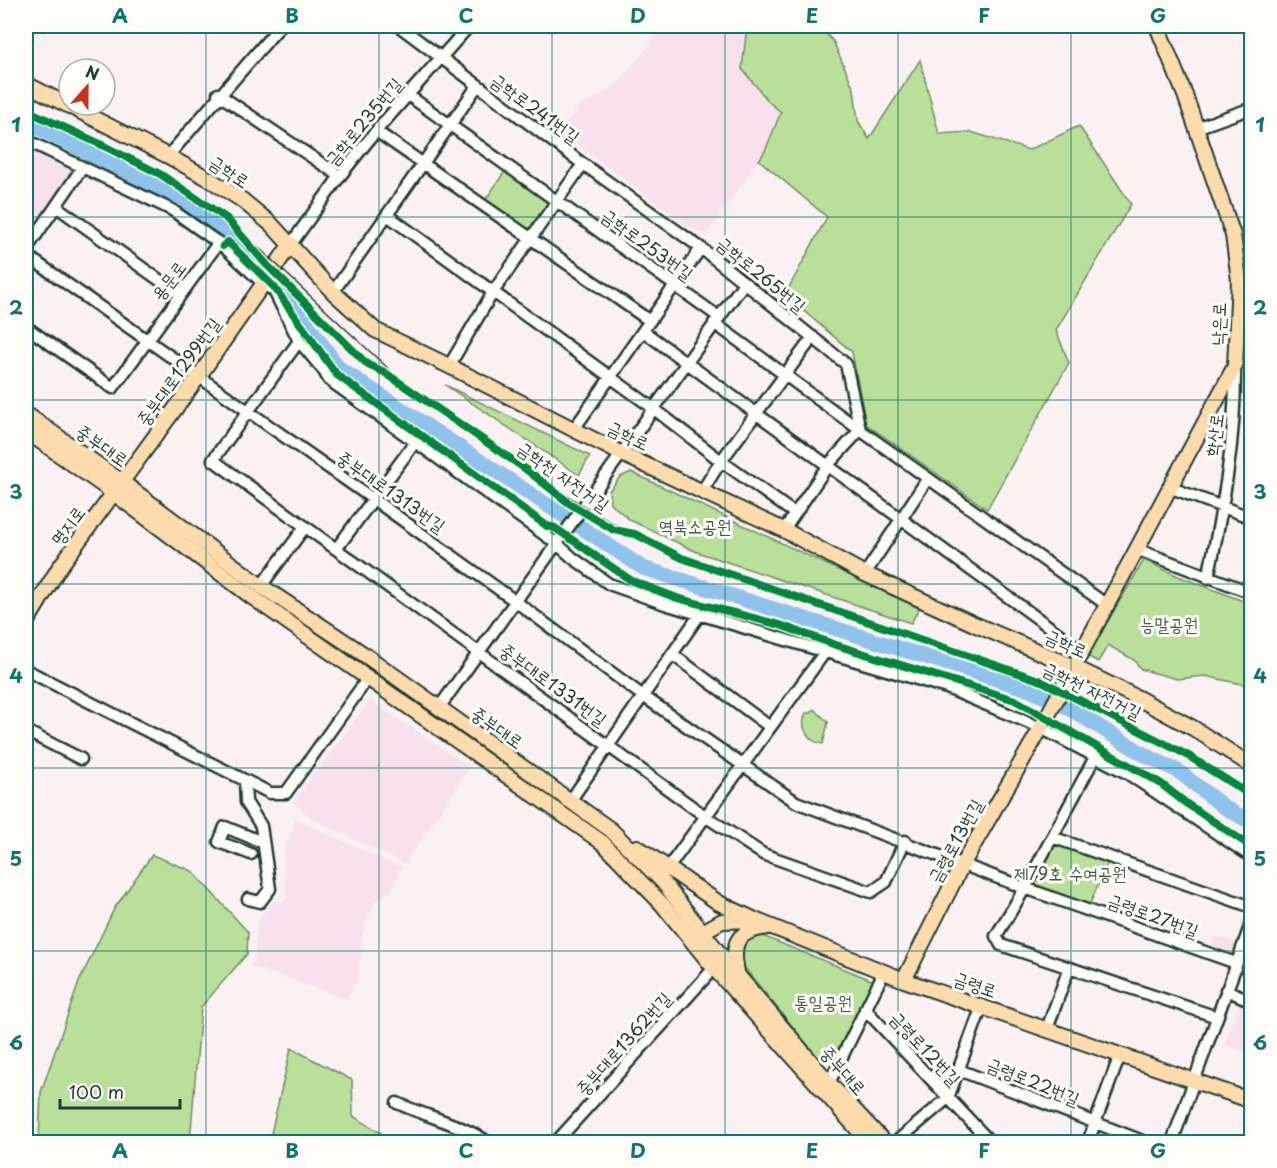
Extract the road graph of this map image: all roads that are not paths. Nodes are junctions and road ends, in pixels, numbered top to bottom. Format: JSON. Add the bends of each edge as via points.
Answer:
{"nodes":[{"id":1,"x":280,"y":26,"type":"edge"},
{"id":2,"x":399,"y":26,"type":"edge"},
{"id":3,"x":469,"y":26,"type":"edge"},
{"id":4,"x":1156,"y":26,"type":"edge"},
{"id":5,"x":441,"y":58,"type":"junction"},
{"id":6,"x":26,"y":84,"type":"edge"},
{"id":7,"x":478,"y":85,"type":"junction"},
{"id":8,"x":218,"y":94,"type":"junction"},
{"id":9,"x":408,"y":94,"type":"junction"},
{"id":10,"x":1251,"y":108,"type":"edge"},
{"id":11,"x":450,"y":125,"type":"junction"},
{"id":12,"x":1196,"y":128,"type":"junction"},
{"id":13,"x":376,"y":131,"type":"junction"},
{"id":14,"x":26,"y":140,"type":"edge"},
{"id":15,"x":168,"y":156,"type":"junction"},
{"id":16,"x":423,"y":163,"type":"junction"},
{"id":17,"x":583,"y":164,"type":"junction"},
{"id":18,"x":82,"y":168,"type":"junction"},
{"id":19,"x":340,"y":176,"type":"junction"},
{"id":20,"x":557,"y":201,"type":"junction"},
{"id":21,"x":57,"y":207,"type":"junction"},
{"id":22,"x":387,"y":215,"type":"junction"},
{"id":23,"x":531,"y":238,"type":"junction"},
{"id":24,"x":219,"y":242,"type":"junction"},
{"id":25,"x":288,"y":248,"type":"junction"},
{"id":26,"x":701,"y":248,"type":"junction"},
{"id":27,"x":26,"y":250,"type":"edge"},
{"id":28,"x":26,"y":255,"type":"edge"},
{"id":29,"x":265,"y":283,"type":"junction"},
{"id":30,"x":744,"y":283,"type":"junction"},
{"id":31,"x":675,"y":285,"type":"junction"},
{"id":32,"x":333,"y":292,"type":"junction"},
{"id":33,"x":493,"y":292,"type":"junction"},
{"id":34,"x":179,"y":294,"type":"junction"},
{"id":35,"x":1244,"y":317,"type":"edge"},
{"id":36,"x":716,"y":320,"type":"junction"},
{"id":37,"x":650,"y":321,"type":"junction"},
{"id":38,"x":26,"y":327,"type":"edge"},
{"id":39,"x":643,"y":331,"type":"junction"},
{"id":40,"x":813,"y":337,"type":"junction"},
{"id":41,"x":147,"y":340,"type":"junction"},
{"id":42,"x":298,"y":341,"type":"junction"},
{"id":43,"x":687,"y":362,"type":"junction"},
{"id":44,"x":449,"y":366,"type":"junction"},
{"id":45,"x":1235,"y":366,"type":"junction"},
{"id":46,"x":785,"y":375,"type":"junction"},
{"id":47,"x":199,"y":376,"type":"junction"},
{"id":48,"x":610,"y":378,"type":"junction"},
{"id":49,"x":654,"y":408,"type":"junction"},
{"id":50,"x":247,"y":411,"type":"junction"},
{"id":51,"x":757,"y":413,"type":"junction"},
{"id":52,"x":26,"y":414,"type":"edge"},
{"id":53,"x":574,"y":429,"type":"junction"},
{"id":54,"x":860,"y":430,"type":"junction"},
{"id":55,"x":26,"y":431,"type":"edge"},
{"id":56,"x":416,"y":441,"type":"junction"},
{"id":57,"x":620,"y":453,"type":"junction"},
{"id":58,"x":721,"y":461,"type":"junction"},
{"id":59,"x":828,"y":465,"type":"junction"},
{"id":60,"x":928,"y":478,"type":"junction"},
{"id":61,"x":118,"y":488,"type":"junction"},
{"id":62,"x":1169,"y":488,"type":"junction"},
{"id":63,"x":702,"y":491,"type":"junction"},
{"id":64,"x":373,"y":499,"type":"junction"},
{"id":65,"x":1223,"y":508,"type":"junction"},
{"id":66,"x":794,"y":513,"type":"junction"},
{"id":67,"x":1251,"y":518,"type":"edge"},
{"id":68,"x":901,"y":519,"type":"junction"},
{"id":69,"x":305,"y":527,"type":"junction"},
{"id":70,"x":784,"y":530,"type":"junction"},
{"id":71,"x":556,"y":543,"type":"junction"},
{"id":72,"x":338,"y":548,"type":"junction"},
{"id":73,"x":1136,"y":549,"type":"junction"},
{"id":74,"x":865,"y":574,"type":"junction"},
{"id":75,"x":1208,"y":578,"type":"junction"},
{"id":76,"x":261,"y":586,"type":"junction"},
{"id":77,"x":1251,"y":593,"type":"edge"},
{"id":78,"x":515,"y":601,"type":"junction"},
{"id":79,"x":1107,"y":605,"type":"junction"},
{"id":80,"x":700,"y":614,"type":"junction"},
{"id":81,"x":26,"y":623,"type":"edge"},
{"id":82,"x":1081,"y":650,"type":"junction"},
{"id":83,"x":478,"y":651,"type":"junction"},
{"id":84,"x":825,"y":652,"type":"junction"},
{"id":85,"x":672,"y":654,"type":"junction"},
{"id":86,"x":1072,"y":666,"type":"junction"},
{"id":87,"x":26,"y":670,"type":"edge"},
{"id":88,"x":368,"y":678,"type":"junction"},
{"id":89,"x":643,"y":696,"type":"junction"},
{"id":90,"x":438,"y":709,"type":"junction"},
{"id":91,"x":1042,"y":725,"type":"junction"},
{"id":92,"x":770,"y":727,"type":"junction"},
{"id":93,"x":26,"y":730,"type":"edge"},
{"id":94,"x":608,"y":746,"type":"junction"},
{"id":95,"x":1095,"y":757,"type":"junction"},
{"id":96,"x":81,"y":759,"type":"dead end"},
{"id":97,"x":743,"y":764,"type":"junction"},
{"id":98,"x":1251,"y":766,"type":"edge"},
{"id":99,"x":245,"y":780,"type":"junction"},
{"id":100,"x":570,"y":801,"type":"junction"},
{"id":101,"x":705,"y":816,"type":"junction"},
{"id":102,"x":611,"y":830,"type":"junction"},
{"id":103,"x":1052,"y":837,"type":"junction"},
{"id":104,"x":905,"y":841,"type":"junction"},
{"id":105,"x":262,"y":842,"type":"junction"},
{"id":106,"x":250,"y":854,"type":"dead end"},
{"id":107,"x":1251,"y":857,"type":"edge"},
{"id":108,"x":962,"y":864,"type":"junction"},
{"id":109,"x":668,"y":868,"type":"junction"},
{"id":110,"x":1025,"y":888,"type":"junction"},
{"id":111,"x":248,"y":899,"type":"dead end"},
{"id":112,"x":1251,"y":907,"type":"edge"},
{"id":113,"x":755,"y":920,"type":"junction"},
{"id":114,"x":1251,"y":921,"type":"edge"},
{"id":115,"x":773,"y":927,"type":"junction"},
{"id":116,"x":696,"y":935,"type":"junction"},
{"id":117,"x":1236,"y":963,"type":"junction"},
{"id":118,"x":714,"y":968,"type":"junction"},
{"id":119,"x":1069,"y":968,"type":"junction"},
{"id":120,"x":884,"y":972,"type":"junction"},
{"id":121,"x":737,"y":974,"type":"junction"},
{"id":122,"x":904,"y":980,"type":"junction"},
{"id":123,"x":1226,"y":990,"type":"junction"},
{"id":124,"x":1251,"y":1001,"type":"edge"},
{"id":125,"x":982,"y":1006,"type":"junction"},
{"id":126,"x":866,"y":1009,"type":"junction"},
{"id":127,"x":1217,"y":1017,"type":"junction"},
{"id":128,"x":1047,"y":1029,"type":"junction"},
{"id":129,"x":1119,"y":1055,"type":"junction"},
{"id":130,"x":959,"y":1070,"type":"junction"},
{"id":131,"x":1194,"y":1081,"type":"junction"},
{"id":132,"x":829,"y":1083,"type":"junction"},
{"id":133,"x":948,"y":1098,"type":"junction"},
{"id":134,"x":1251,"y":1101,"type":"edge"},
{"id":135,"x":397,"y":1103,"type":"dead end"},
{"id":136,"x":1094,"y":1124,"type":"junction"},
{"id":137,"x":557,"y":1142,"type":"edge"},
{"id":138,"x":489,"y":1143,"type":"edge"},
{"id":139,"x":868,"y":1143,"type":"edge"},
{"id":140,"x":884,"y":1143,"type":"edge"},
{"id":141,"x":896,"y":1143,"type":"edge"},
{"id":142,"x":990,"y":1143,"type":"edge"},
{"id":143,"x":1088,"y":1143,"type":"edge"},
{"id":144,"x":1145,"y":1143,"type":"edge"},
{"id":145,"x":1172,"y":1143,"type":"edge"}],
"edges":[{"from":1,"to":8,"type":"street"},
{"from":2,"to":5,"type":"street"},
{"from":3,"to":5,"type":"street","name":"금학로235번길"},
{"from":4,"to":12,"type":"main road","name":"낙은로"},
{"from":5,"to":7,"type":"street"},
{"from":5,"to":9,"type":"street","name":"금학로235번길"},
{"from":6,"to":15,"type":"main road","name":"금학로"},
{"from":7,"to":11,"type":"street","name":"금학로241번길"},
{"from":7,"to":17,"type":"street","name":"금학로241번길"},
{"from":8,"to":15,"type":"street"},
{"from":8,"to":19,"type":"street"},
{"from":9,"to":11,"type":"street"},
{"from":9,"to":13,"type":"street","name":"금학로235번길"},
{"from":10,"to":12,"type":"street"},
{"from":11,"to":16,"type":"street","name":"금학로241번길"},
{"from":11,"to":20,"type":"street"},
{"from":12,"to":35,"type":"main road","name":"낙은로","via":[[1233,235]]},
{"from":13,"to":16,"type":"street"},
{"from":13,"to":19,"type":"street","name":"금학로235번길"},
{"from":14,"to":18,"type":"street"},
{"from":15,"to":25,"type":"main road","name":"금학로","via":[[242,200],[271,224]]},
{"from":16,"to":22,"type":"street","name":"금학로241번길"},
{"from":16,"to":23,"type":"street"},
{"from":17,"to":20,"type":"street"},
{"from":17,"to":26,"type":"street","name":"금학로253번길"},
{"from":18,"to":21,"type":"street"},
{"from":18,"to":24,"type":"street","via":[[172,210]]},
{"from":19,"to":25,"type":"street","name":"금학로235번길"},
{"from":20,"to":23,"type":"street"},
{"from":20,"to":31,"type":"street","name":"금학로253번길"},
{"from":21,"to":27,"type":"street"},
{"from":21,"to":34,"type":"street"},
{"from":22,"to":32,"type":"street","name":"금학로241번길"},
{"from":22,"to":33,"type":"street"},
{"from":23,"to":33,"type":"street"},
{"from":23,"to":37,"type":"street"},
{"from":24,"to":29,"type":"street"},
{"from":24,"to":34,"type":"street","name":"용문로"},
{"from":25,"to":29,"type":"main road","name":"중부대로1299번길"},
{"from":25,"to":32,"type":"main road","name":"금학로"},
{"from":26,"to":30,"type":"street","name":"금학로265번길"},
{"from":26,"to":31,"type":"street","name":"금학로265번길"},
{"from":28,"to":41,"type":"street","name":"중부대로1313번길"},
{"from":29,"to":42,"type":"street","via":[[274,291]]},
{"from":29,"to":47,"type":"main road","name":"중부대로1299번길"},
{"from":30,"to":36,"type":"street","name":"중부대로1331번길"},
{"from":30,"to":40,"type":"street","name":"금학로265번길"},
{"from":31,"to":36,"type":"street","name":"금학로253번길"},
{"from":31,"to":37,"type":"street","name":"금학로265번길"},
{"from":32,"to":44,"type":"main road","name":"금학로","via":[[375,330]]},
{"from":33,"to":44,"type":"street"},
{"from":33,"to":48,"type":"street"},
{"from":34,"to":41,"type":"street","name":"용문로"},
{"from":35,"to":45,"type":"main road","name":"낙은로"},
{"from":36,"to":43,"type":"street","name":"중부대로1331번길"},
{"from":36,"to":46,"type":"street","name":"금학로253번길"},
{"from":37,"to":39,"type":"street","name":"금학로265번길"},
{"from":38,"to":41,"type":"street","name":"용문로","via":[[113,388]]},
{"from":39,"to":43,"type":"street"},
{"from":39,"to":48,"type":"street","name":"금학로265번길"},
{"from":40,"to":46,"type":"street"},
{"from":40,"to":54,"type":"street","name":"금학로265번길","via":[[846,364]]},
{"from":41,"to":47,"type":"street","name":"중부대로1313번길"},
{"from":42,"to":50,"type":"street"},
{"from":42,"to":56,"type":"street","via":[[329,380]]},
{"from":43,"to":49,"type":"street","name":"중부대로1331번길"},
{"from":43,"to":51,"type":"street"},
{"from":44,"to":53,"type":"main road","name":"금학로"},
{"from":45,"to":62,"type":"main road","name":"낙은로"},
{"from":45,"to":65,"type":"street","name":"학산로","via":[[1236,410]]},
{"from":46,"to":51,"type":"street"},
{"from":46,"to":54,"type":"street","name":"금학로253번길"},
{"from":47,"to":50,"type":"street","name":"중부대로1313번길"},
{"from":47,"to":61,"type":"main road","name":"중부대로1299번길"},
{"from":48,"to":49,"type":"street"},
{"from":48,"to":53,"type":"street","name":"금학로265번길"},
{"from":49,"to":57,"type":"street","name":"중부대로1331번길"},
{"from":49,"to":58,"type":"street"},
{"from":50,"to":64,"type":"street","name":"중부대로1313번길"},
{"from":50,"to":69,"type":"street","via":[[213,460]]},
{"from":51,"to":58,"type":"street"},
{"from":51,"to":59,"type":"street"},
{"from":52,"to":61,"type":"main road","name":"중부대로"},
{"from":53,"to":57,"type":"main road","name":"금학로"},
{"from":54,"to":59,"type":"street"},
{"from":54,"to":60,"type":"street","name":"금학로253번길"},
{"from":55,"to":61,"type":"main road","name":"중부대로"},
{"from":56,"to":64,"type":"street"},
{"from":56,"to":71,"type":"street"},
{"from":57,"to":63,"type":"main road","name":"금학로"},
{"from":57,"to":71,"type":"street","name":"중부대로1331번길"},
{"from":58,"to":63,"type":"street"},
{"from":58,"to":66,"type":"street"},
{"from":59,"to":66,"type":"street"},
{"from":59,"to":68,"type":"street"},
{"from":60,"to":68,"type":"street"},
{"from":60,"to":79,"type":"street","name":"금학로253번길"},
{"from":61,"to":76,"type":"main road","name":"중부대로"},
{"from":61,"to":81,"type":"main road","name":"명지로","via":[[59,568]]},
{"from":61,"to":88,"type":"main road","name":"중부대로","via":[[252,597]]},
{"from":62,"to":65,"type":"street"},
{"from":62,"to":73,"type":"main road","name":"낙은로"},
{"from":63,"to":70,"type":"main road","name":"금학로"},
{"from":64,"to":72,"type":"street"},
{"from":64,"to":78,"type":"street","name":"중부대로1313번길"},
{"from":65,"to":67,"type":"street"},
{"from":65,"to":75,"type":"street","name":"학산로"},
{"from":66,"to":70,"type":"street"},
{"from":68,"to":74,"type":"street"},
{"from":68,"to":82,"type":"street"},
{"from":69,"to":72,"type":"street"},
{"from":69,"to":76,"type":"street"},
{"from":70,"to":74,"type":"main road","name":"금학로"},
{"from":71,"to":78,"type":"street","name":"중부대로1331번길"},
{"from":71,"to":80,"type":"street","via":[[609,584]]},
{"from":72,"to":83,"type":"street"},
{"from":73,"to":75,"type":"street"},
{"from":73,"to":79,"type":"main road","name":"낙은로"},
{"from":74,"to":86,"type":"main road","name":"금학로"},
{"from":75,"to":77,"type":"street"},
{"from":76,"to":90,"type":"main road","name":"중부대로"},
{"from":78,"to":83,"type":"street","name":"중부대로1331번길"},
{"from":78,"to":89,"type":"street"},
{"from":79,"to":82,"type":"main road","name":"낙은로"},
{"from":80,"to":84,"type":"street"},
{"from":80,"to":85,"type":"street"},
{"from":82,"to":86,"type":"main road","name":"낙은로"},
{"from":83,"to":90,"type":"street","name":"중부대로1331번길"},
{"from":83,"to":94,"type":"street","name":"중부대로1331번길"},
{"from":84,"to":91,"type":"street","via":[[947,688]]},
{"from":84,"to":92,"type":"street"},
{"from":85,"to":89,"type":"street"},
{"from":85,"to":92,"type":"street"},
{"from":86,"to":91,"type":"main road","name":"금령로13번길"},
{"from":86,"to":98,"type":"main road","name":"금학로","via":[[1193,728]]},
{"from":87,"to":99,"type":"street"},
{"from":88,"to":99,"type":"street","via":[[286,794],[270,793]]},
{"from":88,"to":116,"type":"main road","name":"중부대로","via":[[603,843]]},
{"from":89,"to":94,"type":"street"},
{"from":89,"to":97,"type":"street","name":"금령로27번길"},
{"from":90,"to":100,"type":"main road","name":"중부대로"},
{"from":91,"to":95,"type":"street"},
{"from":91,"to":108,"type":"main road","name":"금령로13번길"},
{"from":92,"to":97,"type":"street"},
{"from":93,"to":96,"type":"street"},
{"from":94,"to":100,"type":"street"},
{"from":94,"to":101,"type":"street","name":"중부대로1331번길"},
{"from":95,"to":103,"type":"street"},
{"from":95,"to":107,"type":"street","via":[[1127,773]]},
{"from":97,"to":101,"type":"street"},
{"from":97,"to":104,"type":"street","name":"금령로27번길","via":[[796,802]]},
{"from":99,"to":105,"type":"street","via":[[246,802],[261,826]]},
{"from":100,"to":102,"type":"main road","name":"중부대로"},
{"from":101,"to":104,"type":"street","name":"중부대로1331번길","via":[[763,854],[871,892],[886,882]]},
{"from":101,"to":109,"type":"street"},
{"from":102,"to":109,"type":"main road"},
{"from":102,"to":116,"type":"main road","name":"중부대로","via":[[662,881]]},
{"from":103,"to":110,"type":"street"},
{"from":103,"to":112,"type":"street"},
{"from":104,"to":108,"type":"street","name":"금령로27번길"},
{"from":105,"to":106,"type":"street","via":[[225,827],[215,841]]},
{"from":105,"to":111,"type":"street","via":[[270,889],[260,902]]},
{"from":108,"to":110,"type":"street","name":"금령로27번길"},
{"from":108,"to":122,"type":"main road","name":"금령로13번길"},
{"from":109,"to":113,"type":"main road","via":[[719,903]]},
{"from":110,"to":117,"type":"street","name":"금령로27번길"},
{"from":110,"to":119,"type":"street","via":[[996,936],[1001,945]]},
{"from":113,"to":115,"type":"main road","name":"금령로"},
{"from":113,"to":116,"type":"main road","name":"금령로","via":[[722,921]]},
{"from":114,"to":117,"type":"street"},
{"from":115,"to":120,"type":"main road","name":"금령로"},
{"from":115,"to":121,"type":"main road","via":[[751,929],[738,938],[733,954]]},
{"from":116,"to":118,"type":"main road","name":"중부대로"},
{"from":116,"to":121,"type":"main road","name":"중부대로"},
{"from":117,"to":123,"type":"street"},
{"from":118,"to":137,"type":"street","name":"중부대로1362번길"},
{"from":118,"to":139,"type":"main road","name":"중부대로"},
{"from":119,"to":127,"type":"street"},
{"from":119,"to":128,"type":"street"},
{"from":120,"to":122,"type":"main road","name":"금령로"},
{"from":120,"to":126,"type":"street","name":"금령로12번길"},
{"from":121,"to":132,"type":"main road","name":"중부대로"},
{"from":122,"to":125,"type":"main road","name":"금령로"},
{"from":123,"to":124,"type":"street"},
{"from":123,"to":127,"type":"street"},
{"from":125,"to":128,"type":"main road","name":"금령로"},
{"from":125,"to":130,"type":"street","name":"금령로22번길"},
{"from":126,"to":132,"type":"street"},
{"from":126,"to":133,"type":"street","name":"금령로12번길"},
{"from":127,"to":131,"type":"street"},
{"from":128,"to":129,"type":"main road","name":"금령로"},
{"from":129,"to":131,"type":"main road","name":"금령로"},
{"from":129,"to":136,"type":"street"},
{"from":130,"to":133,"type":"street","name":"금령로22번길"},
{"from":130,"to":136,"type":"street","name":"금령로22번길"},
{"from":131,"to":134,"type":"main road","name":"금령로"},
{"from":131,"to":145,"type":"street"},
{"from":132,"to":140,"type":"main road","name":"중부대로"},
{"from":133,"to":141,"type":"street"},
{"from":133,"to":142,"type":"street","name":"금령로12번길"},
{"from":135,"to":138,"type":"street","via":[[463,1127]]},
{"from":136,"to":143,"type":"street"},
{"from":136,"to":144,"type":"street","name":"금령로22번길"}]}
